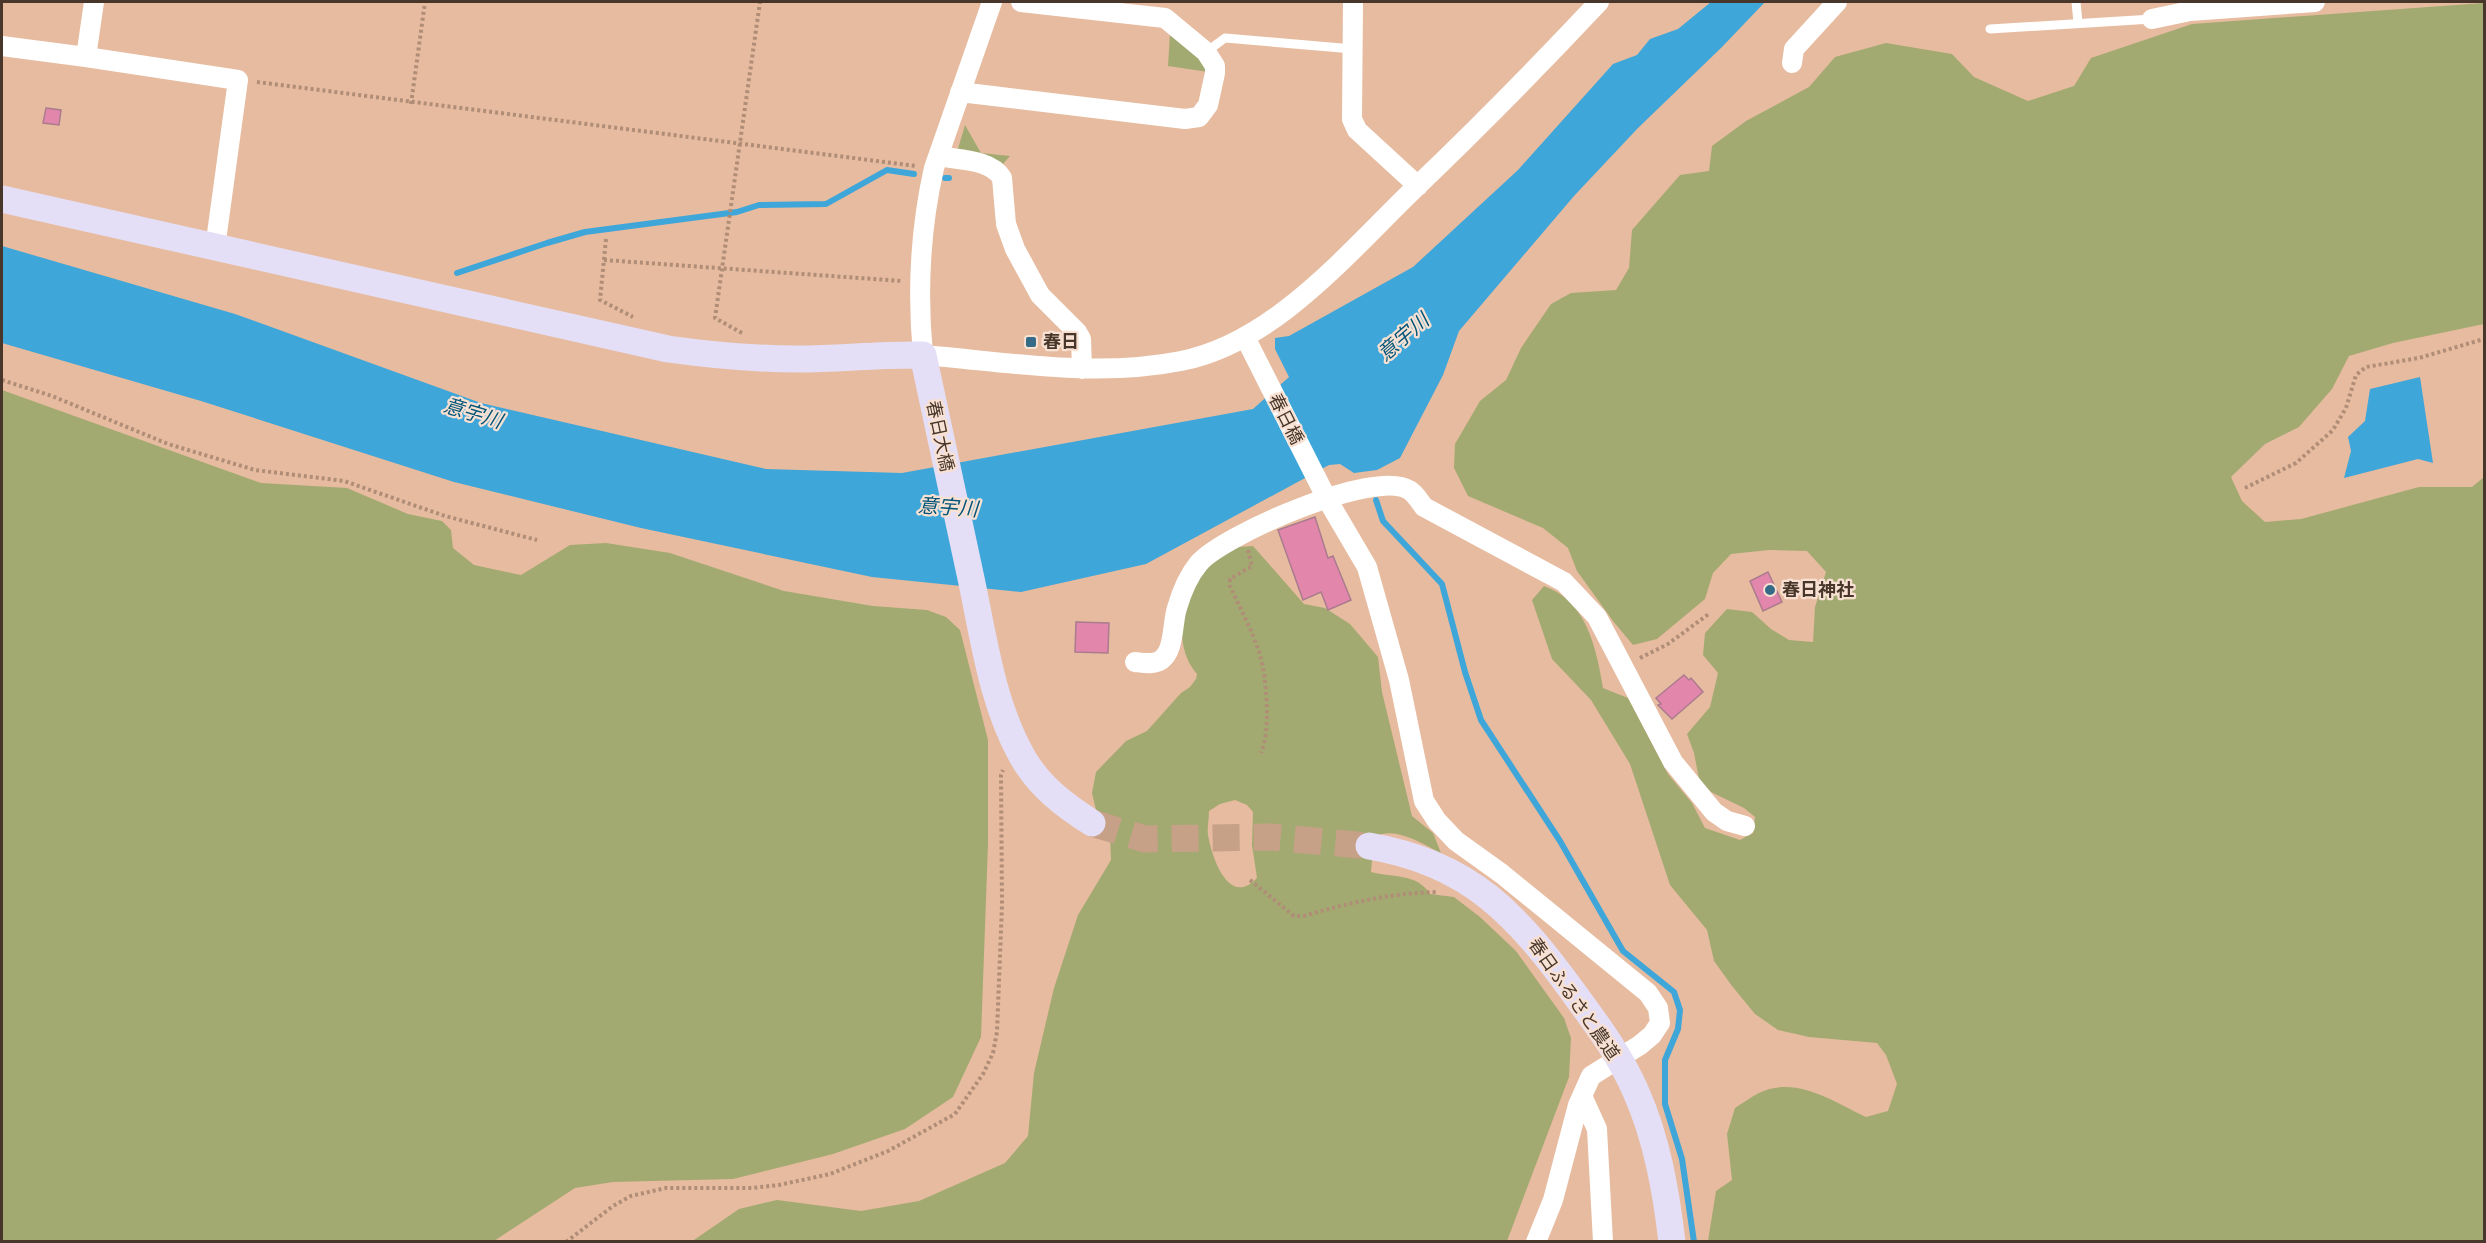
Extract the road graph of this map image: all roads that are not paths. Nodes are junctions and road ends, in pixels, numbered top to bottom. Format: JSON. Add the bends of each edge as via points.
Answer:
{"nodes":[{"id":1,"x":94,"y":2,"type":"edge"},
{"id":2,"x":992,"y":2,"type":"edge"},
{"id":3,"x":1021,"y":2,"type":"edge"},
{"id":4,"x":1353,"y":2,"type":"edge"},
{"id":5,"x":1599,"y":2,"type":"edge"},
{"id":6,"x":1837,"y":2,"type":"edge"},
{"id":7,"x":2076,"y":2,"type":"edge"},
{"id":8,"x":2308,"y":2,"type":"edge"},
{"id":9,"x":2315,"y":2,"type":"edge"},
{"id":10,"x":2190,"y":6,"type":"edge"},
{"id":11,"x":2152,"y":19,"type":"joint"},
{"id":12,"x":2078,"y":23,"type":"junction"},
{"id":13,"x":1990,"y":29,"type":"dead end"},
{"id":14,"x":2,"y":46,"type":"edge"},
{"id":15,"x":1353,"y":49,"type":"junction"},
{"id":16,"x":1206,"y":52,"type":"junction"},
{"id":17,"x":86,"y":57,"type":"junction"},
{"id":18,"x":1792,"y":63,"type":"dead end"},
{"id":19,"x":960,"y":92,"type":"junction"},
{"id":20,"x":936,"y":162,"type":"junction"},
{"id":21,"x":1418,"y":186,"type":"junction"},
{"id":22,"x":2,"y":199,"type":"edge"},
{"id":23,"x":215,"y":248,"type":"junction"},
{"id":24,"x":1247,"y":343,"type":"junction"},
{"id":25,"x":925,"y":362,"type":"junction"},
{"id":26,"x":1082,"y":369,"type":"junction"},
{"id":27,"x":1325,"y":495,"type":"junction"},
{"id":28,"x":1135,"y":662,"type":"dead end"},
{"id":29,"x":1092,"y":823,"type":"tunnel mouth"},
{"id":30,"x":1745,"y":826,"type":"dead end"},
{"id":31,"x":1369,"y":846,"type":"tunnel mouth"},
{"id":32,"x":1617,"y":1058,"type":"junction"},
{"id":33,"x":1582,"y":1096,"type":"junction"},
{"id":34,"x":1536,"y":1242,"type":"edge"},
{"id":35,"x":1603,"y":1242,"type":"edge"},
{"id":36,"x":1672,"y":1242,"type":"edge"}],
"edges":[{"from":1,"to":17,"type":"street"},
{"from":2,"to":19,"type":"street"},
{"from":3,"to":16,"type":"street","via":[[1165,18]]},
{"from":4,"to":15,"type":"street"},
{"from":5,"to":21,"type":"street","via":[[1518,89]]},
{"from":6,"to":18,"type":"street","via":[[1794,49]]},
{"from":7,"to":12,"type":"lane"},
{"from":8,"to":9,"type":"street"},
{"from":8,"to":10,"type":"street"},
{"from":10,"to":11,"type":"street"},
{"from":11,"to":12,"type":"lane"},
{"from":12,"to":13,"type":"lane"},
{"from":14,"to":17,"type":"street"},
{"from":15,"to":16,"type":"lane","via":[[1225,38]]},
{"from":15,"to":21,"type":"street","via":[[1352,119],[1358,130]]},
{"from":16,"to":19,"type":"street","via":[[1215,73],[1208,105],[1199,117],[1192,119]]},
{"from":17,"to":23,"type":"street","via":[[238,80]]},
{"from":19,"to":20,"type":"street"},
{"from":20,"to":25,"type":"street","via":[[924,217],[920,282]]},
{"from":20,"to":26,"type":"street","via":[[990,166],[999,173],[1010,237],[1040,295],[1081,339]]},
{"from":21,"to":24,"type":"street"},
{"from":22,"to":23,"type":"street"},
{"from":23,"to":25,"type":"street","via":[[688,352],[798,359],[884,354]]},
{"from":24,"to":26,"type":"street","via":[[1147,367]]},
{"from":24,"to":27,"type":"street","name":"春日橋"},
{"from":25,"to":26,"type":"street"},
{"from":25,"to":29,"type":"street","name":"春日大橋","via":[[1002,711],[1030,770],[1056,799]]},
{"from":27,"to":28,"type":"street","via":[[1216,547],[1198,564],[1177,608],[1166,656],[1154,664]]},
{"from":27,"to":30,"type":"street","via":[[1360,488],[1408,489],[1424,507],[1564,582],[1597,616],[1672,762],[1714,812]]},
{"from":27,"to":32,"type":"street","name":"春日橋","via":[[1367,567],[1399,680],[1424,801],[1456,841],[1648,993],[1658,1008],[1660,1023],[1652,1035]]},
{"from":31,"to":32,"type":"street","name":"春日ふるさと農道","via":[[1415,857],[1458,876],[1501,905],[1540,947]]},
{"from":32,"to":33,"type":"street","name":"春日橋","via":[[1591,1076]]},
{"from":32,"to":36,"type":"street","name":"春日ふるさと農道","via":[[1636,1090],[1656,1147]]},
{"from":33,"to":34,"type":"street","name":"春日橋","via":[[1553,1200]]},
{"from":33,"to":35,"type":"street","via":[[1597,1129]]}]}
